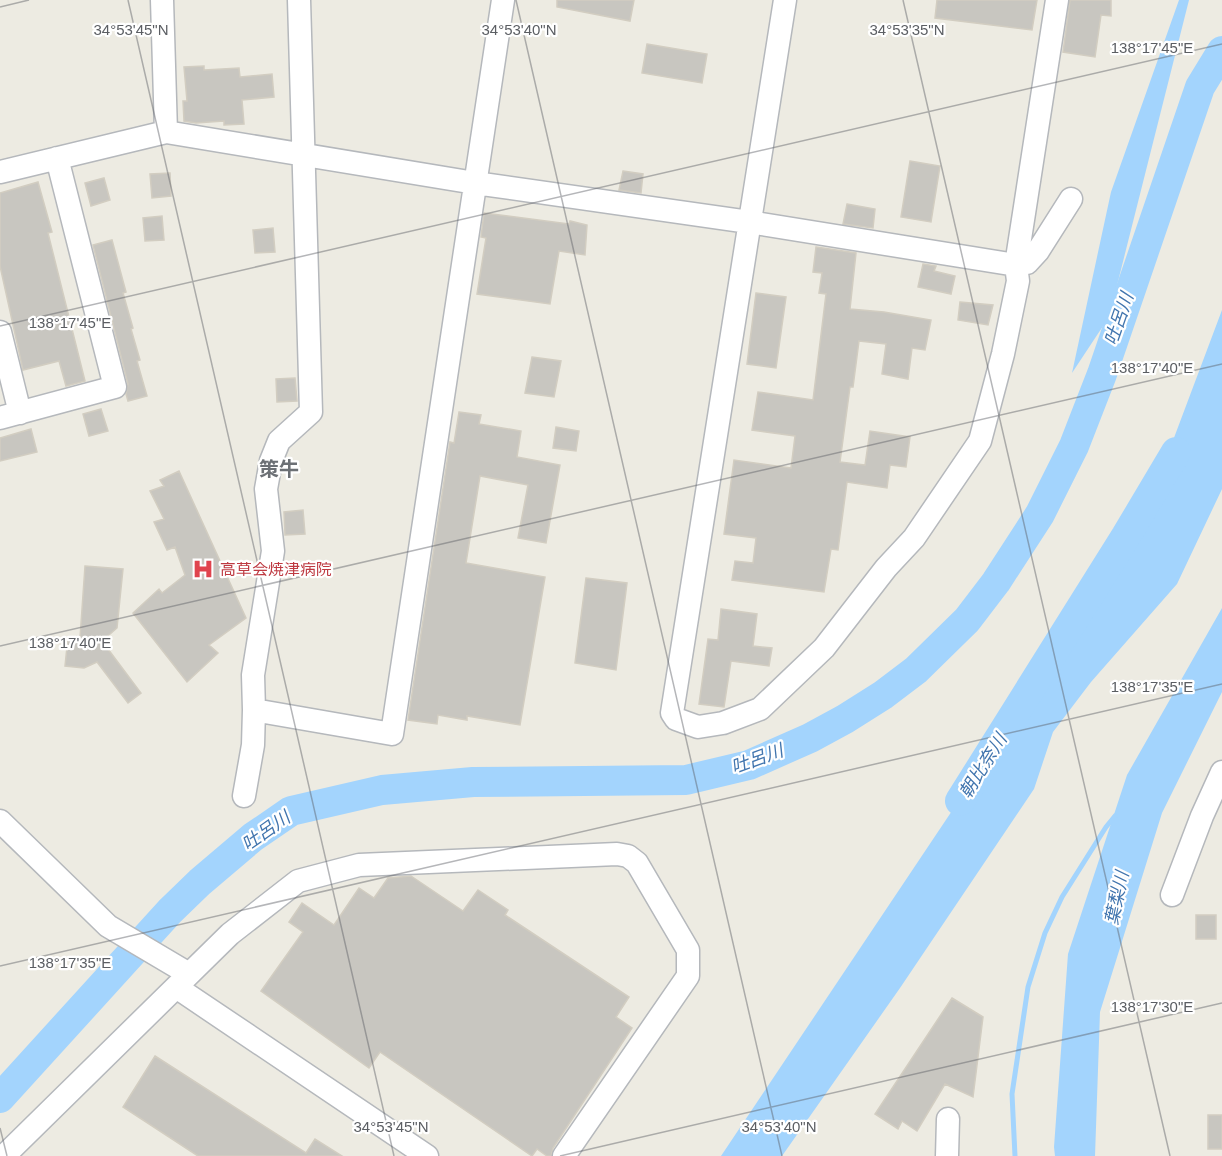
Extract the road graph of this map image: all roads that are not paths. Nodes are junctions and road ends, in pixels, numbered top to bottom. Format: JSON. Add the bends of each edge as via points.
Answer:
{"nodes":[{"id":1,"x":162,"y":0,"type":"edge"},
{"id":2,"x":299,"y":0,"type":"edge"},
{"id":3,"x":502,"y":0,"type":"edge"},
{"id":4,"x":785,"y":0,"type":"edge"},
{"id":5,"x":1057,"y":0,"type":"edge"},
{"id":6,"x":166,"y":132,"type":"junction"},
{"id":7,"x":303,"y":153,"type":"junction"},
{"id":8,"x":57,"y":158,"type":"junction"},
{"id":9,"x":0,"y":172,"type":"edge"},
{"id":10,"x":475,"y":183,"type":"junction"},
{"id":11,"x":1071,"y":199,"type":"dead end"},
{"id":12,"x":749,"y":222,"type":"junction"},
{"id":13,"x":1016,"y":265,"type":"junction"},
{"id":14,"x":0,"y":332,"type":"edge"},
{"id":15,"x":10,"y":416,"type":"edge"},
{"id":16,"x":254,"y":710,"type":"junction"},
{"id":17,"x":1222,"y":772,"type":"edge"},
{"id":18,"x":244,"y":796,"type":"dead end"},
{"id":19,"x":0,"y":821,"type":"edge"},
{"id":20,"x":1172,"y":895,"type":"dead end"},
{"id":21,"x":183,"y":981,"type":"junction"},
{"id":22,"x":948,"y":1119,"type":"dead end"},
{"id":23,"x":4,"y":1156,"type":"edge"},
{"id":24,"x":427,"y":1156,"type":"edge"},
{"id":25,"x":564,"y":1156,"type":"edge"},
{"id":26,"x":947,"y":1156,"type":"edge"}],
"edges":[{"from":1,"to":6,"type":"street"},
{"from":2,"to":7,"type":"street"},
{"from":3,"to":10,"type":"street"},
{"from":4,"to":12,"type":"street"},
{"from":5,"to":13,"type":"street"},
{"from":6,"to":7,"type":"street"},
{"from":6,"to":8,"type":"street"},
{"from":7,"to":10,"type":"street"},
{"from":7,"to":16,"type":"street","via":[[311,412],[279,441],[271,461],[266,489],[273,551],[253,675]]},
{"from":8,"to":9,"type":"street"},
{"from":8,"to":15,"type":"street","via":[[115,387]]},
{"from":10,"to":12,"type":"street"},
{"from":10,"to":16,"type":"street","via":[[392,734]]},
{"from":11,"to":13,"type":"street","via":[[1038,251],[1027,263]]},
{"from":12,"to":13,"type":"street"},
{"from":12,"to":13,"type":"street","via":[[672,712],[676,719],[698,726],[760,710],[824,648],[914,538],[980,441],[1004,354],[1018,281]]},
{"from":14,"to":15,"type":"street"},
{"from":16,"to":18,"type":"street","via":[[253,746]]},
{"from":17,"to":20,"type":"street"},
{"from":19,"to":21,"type":"street","via":[[108,926]]},
{"from":21,"to":23,"type":"street"},
{"from":21,"to":24,"type":"street"},
{"from":21,"to":25,"type":"street","via":[[230,934],[298,880],[359,865],[628,856],[637,863],[687,950],[688,976]]},
{"from":22,"to":26,"type":"street"}]}
